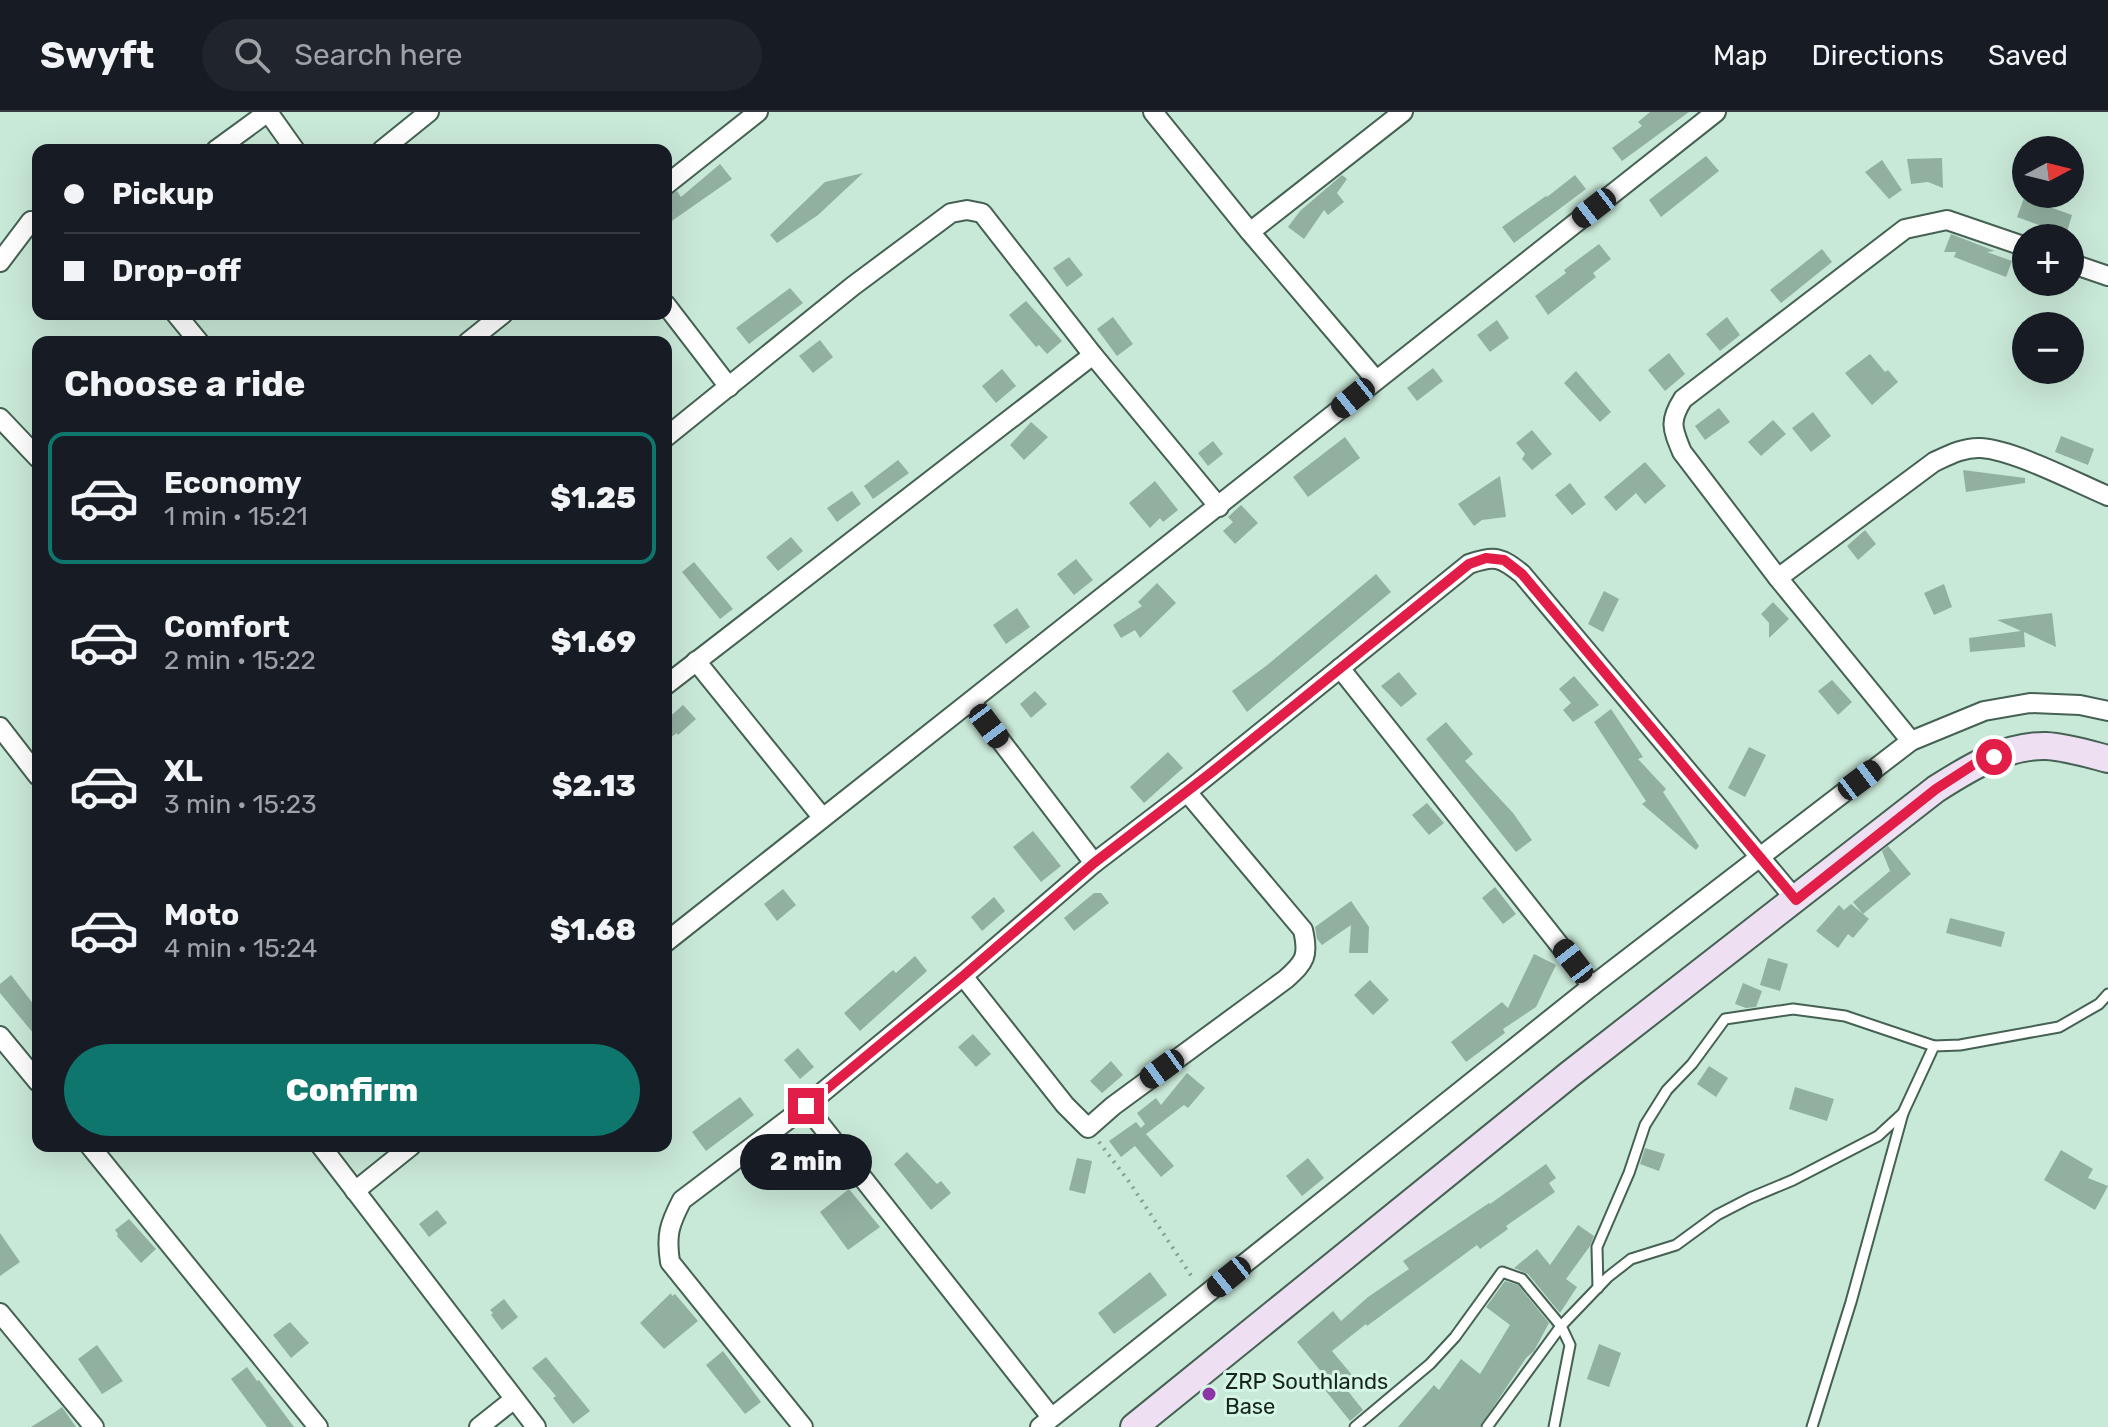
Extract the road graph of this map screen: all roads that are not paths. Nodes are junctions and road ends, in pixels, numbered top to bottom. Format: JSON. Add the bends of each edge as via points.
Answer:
{"nodes":[{"id":1,"x":268,"y":112,"type":"edge"},
{"id":2,"x":429,"y":112,"type":"edge"},
{"id":3,"x":758,"y":112,"type":"edge"},
{"id":4,"x":1153,"y":112,"type":"edge"},
{"id":5,"x":1403,"y":112,"type":"edge"},
{"id":6,"x":1716,"y":112,"type":"edge"},
{"id":7,"x":224,"y":144,"type":"edge"},
{"id":8,"x":291,"y":144,"type":"edge"},
{"id":9,"x":389,"y":144,"type":"edge"},
{"id":10,"x":672,"y":180,"type":"edge"},
{"id":11,"x":31,"y":221,"type":"dead end"},
{"id":12,"x":1250,"y":232,"type":"junction"},
{"id":13,"x":2012,"y":242,"type":"edge"},
{"id":14,"x":0,"y":262,"type":"edge"},
{"id":15,"x":2084,"y":266,"type":"edge"},
{"id":16,"x":2106,"y":271,"type":"edge"},
{"id":17,"x":672,"y":313,"type":"edge"},
{"id":18,"x":181,"y":320,"type":"edge"},
{"id":19,"x":496,"y":320,"type":"edge"},
{"id":20,"x":194,"y":336,"type":"edge"},
{"id":21,"x":476,"y":336,"type":"edge"},
{"id":22,"x":1093,"y":355,"type":"junction"},
{"id":23,"x":1376,"y":380,"type":"junction"},
{"id":24,"x":729,"y":387,"type":"junction"},
{"id":25,"x":0,"y":418,"type":"edge"},
{"id":26,"x":672,"y":432,"type":"edge"},
{"id":27,"x":32,"y":452,"type":"edge"},
{"id":28,"x":2108,"y":496,"type":"edge"},
{"id":29,"x":1219,"y":507,"type":"junction"},
{"id":30,"x":1778,"y":578,"type":"junction"},
{"id":31,"x":696,"y":661,"type":"junction"},
{"id":32,"x":1340,"y":668,"type":"junction"},
{"id":33,"x":672,"y":680,"type":"edge"},
{"id":34,"x":972,"y":703,"type":"junction"},
{"id":35,"x":2108,"y":711,"type":"edge"},
{"id":36,"x":0,"y":727,"type":"edge"},
{"id":37,"x":1911,"y":741,"type":"junction"},
{"id":38,"x":2108,"y":759,"type":"edge"},
{"id":39,"x":32,"y":768,"type":"edge"},
{"id":40,"x":1187,"y":792,"type":"junction"},
{"id":41,"x":822,"y":817,"type":"junction"},
{"id":42,"x":1758,"y":857,"type":"junction"},
{"id":43,"x":1094,"y":863,"type":"junction"},
{"id":44,"x":1796,"y":900,"type":"junction"},
{"id":45,"x":672,"y":937,"type":"edge"},
{"id":46,"x":963,"y":976,"type":"junction"},
{"id":47,"x":1592,"y":986,"type":"junction"},
{"id":48,"x":2108,"y":994,"type":"edge"},
{"id":49,"x":0,"y":1036,"type":"edge"},
{"id":50,"x":1934,"y":1046,"type":"junction"},
{"id":51,"x":32,"y":1075,"type":"edge"},
{"id":52,"x":806,"y":1106,"type":"junction"},
{"id":53,"x":1903,"y":1113,"type":"junction"},
{"id":54,"x":95,"y":1152,"type":"edge"},
{"id":55,"x":326,"y":1152,"type":"edge"},
{"id":56,"x":404,"y":1152,"type":"edge"},
{"id":57,"x":355,"y":1191,"type":"junction"},
{"id":58,"x":1598,"y":1288,"type":"junction"},
{"id":59,"x":0,"y":1313,"type":"edge"},
{"id":60,"x":1561,"y":1326,"type":"junction"},
{"id":61,"x":513,"y":1400,"type":"junction"},
{"id":62,"x":1046,"y":1422,"type":"edge"},
{"id":63,"x":94,"y":1427,"type":"edge"},
{"id":64,"x":318,"y":1427,"type":"edge"},
{"id":65,"x":479,"y":1427,"type":"edge"},
{"id":66,"x":536,"y":1427,"type":"edge"},
{"id":67,"x":803,"y":1427,"type":"edge"},
{"id":68,"x":1134,"y":1427,"type":"edge"},
{"id":69,"x":1355,"y":1427,"type":"edge"},
{"id":70,"x":1487,"y":1427,"type":"edge"},
{"id":71,"x":1554,"y":1427,"type":"edge"},
{"id":72,"x":1812,"y":1427,"type":"edge"}],
"edges":[{"from":1,"to":7,"type":"street"},
{"from":1,"to":8,"type":"street"},
{"from":2,"to":9,"type":"street"},
{"from":3,"to":10,"type":"street"},
{"from":4,"to":12,"type":"street"},
{"from":5,"to":12,"type":"street"},
{"from":6,"to":23,"type":"street"},
{"from":11,"to":14,"type":"street"},
{"from":12,"to":23,"type":"street"},
{"from":13,"to":30,"type":"street","via":[[1947,220],[1905,229],[1683,399],[1672,416],[1682,452]]},
{"from":15,"to":16,"type":"street"},
{"from":17,"to":24,"type":"street"},
{"from":18,"to":20,"type":"street"},
{"from":19,"to":21,"type":"street"},
{"from":22,"to":24,"type":"street","via":[[982,213],[967,210],[951,213]]},
{"from":22,"to":29,"type":"street"},
{"from":22,"to":31,"type":"street"},
{"from":23,"to":29,"type":"street"},
{"from":24,"to":26,"type":"street"},
{"from":25,"to":27,"type":"street"},
{"from":28,"to":30,"type":"street","via":[[2002,451],[1957,451],[1934,462]]},
{"from":29,"to":34,"type":"street"},
{"from":30,"to":37,"type":"street"},
{"from":31,"to":33,"type":"street"},
{"from":31,"to":41,"type":"street"},
{"from":32,"to":40,"type":"street"},
{"from":32,"to":42,"type":"street","via":[[1469,564],[1486,558],[1504,560],[1522,574]]},
{"from":32,"to":47,"type":"street"},
{"from":34,"to":41,"type":"street"},
{"from":34,"to":43,"type":"street"},
{"from":35,"to":37,"type":"street","via":[[2030,703],[1984,711]]},
{"from":36,"to":39,"type":"street"},
{"from":37,"to":42,"type":"street"},
{"from":38,"to":44,"type":"street","via":[[2046,746],[1976,763]]},
{"from":40,"to":43,"type":"street"},
{"from":40,"to":46,"type":"street","via":[[1303,930],[1308,950],[1286,979],[1088,1128]]},
{"from":41,"to":45,"type":"street"},
{"from":42,"to":44,"type":"street"},
{"from":42,"to":47,"type":"street"},
{"from":43,"to":46,"type":"street"},
{"from":44,"to":68,"type":"street","via":[[1570,1074]]},
{"from":46,"to":52,"type":"street"},
{"from":47,"to":62,"type":"street"},
{"from":48,"to":50,"type":"lane","via":[[2059,1027]]},
{"from":49,"to":51,"type":"street"},
{"from":50,"to":53,"type":"lane"},
{"from":50,"to":58,"type":"lane","via":[[1845,1016],[1793,1009],[1725,1019],[1645,1125],[1597,1247]]},
{"from":52,"to":62,"type":"street"},
{"from":52,"to":67,"type":"street","via":[[682,1200],[666,1239],[670,1262]]},
{"from":53,"to":58,"type":"lane","via":[[1878,1136],[1717,1215],[1676,1245],[1631,1259]]},
{"from":53,"to":72,"type":"lane"},
{"from":54,"to":64,"type":"street"},
{"from":55,"to":57,"type":"street"},
{"from":56,"to":57,"type":"street"},
{"from":57,"to":61,"type":"street"},
{"from":58,"to":60,"type":"lane"},
{"from":59,"to":63,"type":"street"},
{"from":60,"to":69,"type":"lane","via":[[1522,1279],[1502,1272],[1430,1364]]},
{"from":60,"to":70,"type":"lane"},
{"from":60,"to":71,"type":"lane","via":[[1570,1345]]},
{"from":61,"to":65,"type":"street"},
{"from":61,"to":66,"type":"street"}]}
